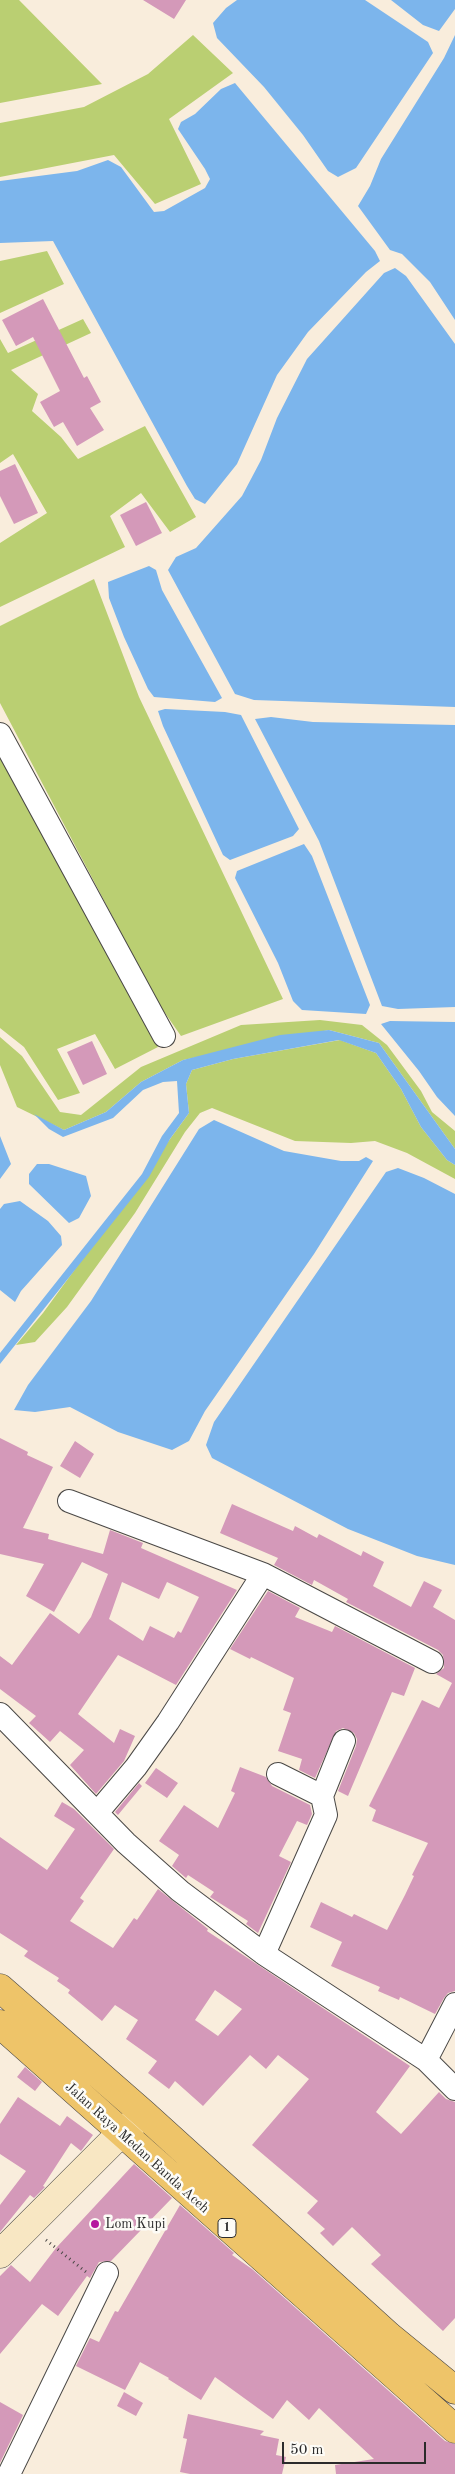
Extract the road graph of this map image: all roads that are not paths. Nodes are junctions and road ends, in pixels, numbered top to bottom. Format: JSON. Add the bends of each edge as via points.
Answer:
{"nodes":[{"id":1,"x":0,"y":734,"type":"edge"},
{"id":2,"x":164,"y":1036,"type":"dead end"},
{"id":3,"x":69,"y":1501,"type":"dead end"},
{"id":4,"x":263,"y":1574,"type":"junction"},
{"id":5,"x":432,"y":1662,"type":"dead end"},
{"id":6,"x":0,"y":1714,"type":"edge"},
{"id":7,"x":344,"y":1741,"type":"dead end"},
{"id":8,"x":278,"y":1774,"type":"dead end"},
{"id":9,"x":322,"y":1796,"type":"junction"},
{"id":10,"x":97,"y":1813,"type":"junction"},
{"id":11,"x":264,"y":1954,"type":"junction"},
{"id":12,"x":0,"y":1988,"type":"edge"},
{"id":13,"x":455,"y":2004,"type":"edge"},
{"id":14,"x":0,"y":2024,"type":"edge"},
{"id":15,"x":426,"y":2060,"type":"junction"},
{"id":16,"x":455,"y":2089,"type":"edge"},
{"id":17,"x":144,"y":2114,"type":"junction"},
{"id":18,"x":121,"y":2133,"type":"junction"},
{"id":19,"x":0,"y":2254,"type":"edge"},
{"id":20,"x":104,"y":2279,"type":"road end"},
{"id":21,"x":455,"y":2390,"type":"edge"},
{"id":22,"x":455,"y":2428,"type":"edge"},
{"id":23,"x":9,"y":2474,"type":"edge"}],
"edges":[{"from":1,"to":2,"type":"street"},
{"from":3,"to":4,"type":"street"},
{"from":4,"to":5,"type":"street"},
{"from":4,"to":10,"type":"street","via":[[168,1722]]},
{"from":6,"to":10,"type":"street"},
{"from":7,"to":9,"type":"street"},
{"from":8,"to":9,"type":"street"},
{"from":9,"to":11,"type":"street","via":[[326,1806],[324,1823]]},
{"from":10,"to":11,"type":"street","via":[[168,1881]]},
{"from":11,"to":15,"type":"street"},
{"from":12,"to":17,"type":"highway","name":"Jalan Raya Medan Banda Aceh","number":"1"},
{"from":13,"to":15,"type":"street"},
{"from":14,"to":18,"type":"highway","name":"Jalan Raya Medan Banda Aceh","number":"1"},
{"from":15,"to":16,"type":"street"},
{"from":17,"to":18,"type":"street"},
{"from":17,"to":21,"type":"highway","name":"Jalan Raya Medan Banda Aceh","number":"1","via":[[389,2336]]},
{"from":18,"to":19,"type":"street"},
{"from":18,"to":22,"type":"highway","name":"Jalan Raya Medan Banda Aceh","number":"1"},
{"from":20,"to":23,"type":"street"}]}
